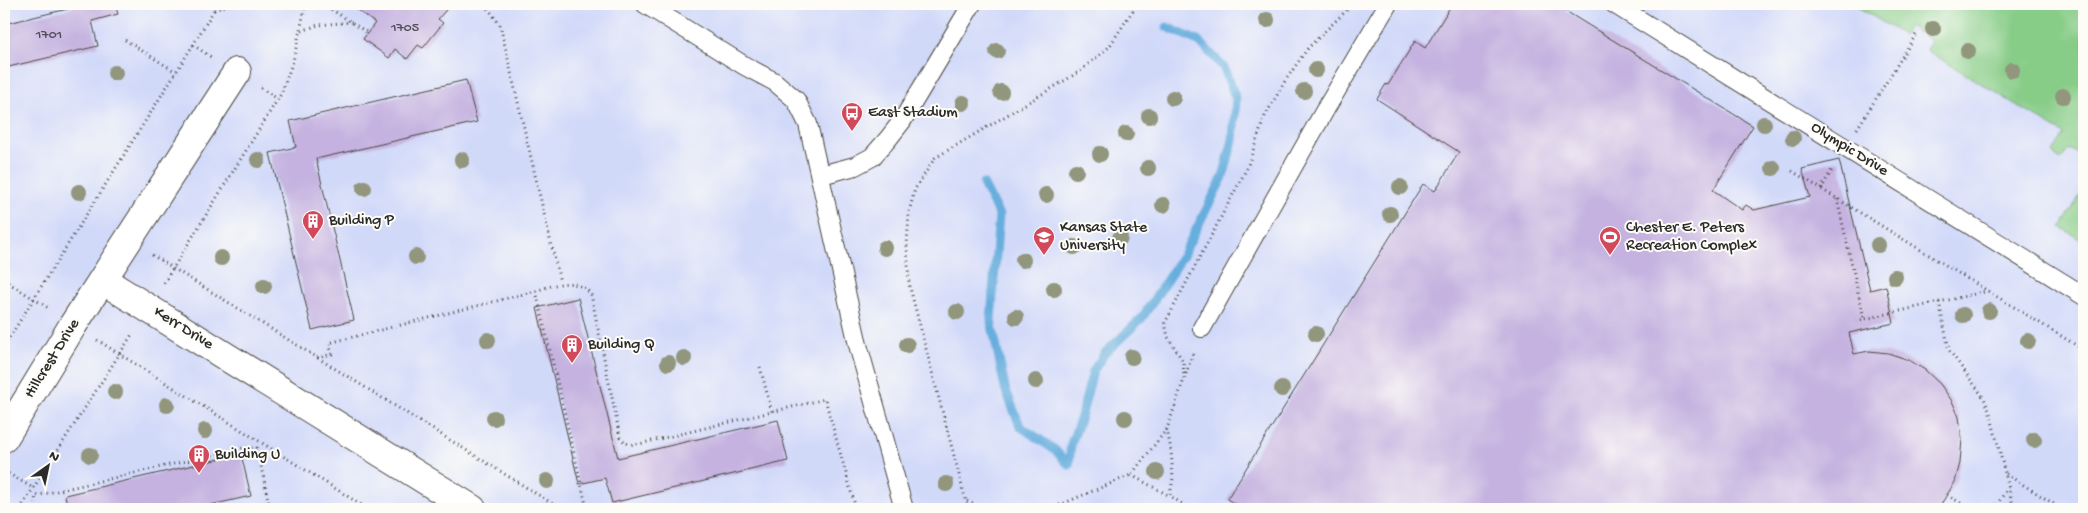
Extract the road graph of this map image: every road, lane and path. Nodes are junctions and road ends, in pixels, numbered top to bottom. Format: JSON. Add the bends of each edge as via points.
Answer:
{"nodes":[{"id":1,"x":214,"y":4,"type":"edge"},
{"id":2,"x":231,"y":4,"type":"edge"},
{"id":3,"x":306,"y":4,"type":"edge"},
{"id":4,"x":323,"y":4,"type":"edge"},
{"id":5,"x":485,"y":4,"type":"edge"},
{"id":6,"x":645,"y":4,"type":"edge"},
{"id":7,"x":972,"y":4,"type":"edge"},
{"id":8,"x":1138,"y":4,"type":"edge"},
{"id":9,"x":1353,"y":4,"type":"edge"},
{"id":10,"x":1388,"y":4,"type":"edge"},
{"id":11,"x":1614,"y":4,"type":"edge"},
{"id":12,"x":214,"y":10,"type":"junction"},
{"id":13,"x":352,"y":22,"type":"junction"},
{"id":14,"x":301,"y":32,"type":"junction"},
{"id":15,"x":368,"y":33,"type":"dead end"},
{"id":16,"x":1917,"y":33,"type":"dead end"},
{"id":17,"x":125,"y":40,"type":"dead end"},
{"id":18,"x":176,"y":72,"type":"junction"},
{"id":19,"x":236,"y":72,"type":"dead end"},
{"id":20,"x":1846,"y":147,"type":"junction"},
{"id":21,"x":1792,"y":172,"type":"dead end"},
{"id":22,"x":820,"y":175,"type":"junction"},
{"id":23,"x":1821,"y":189,"type":"junction"},
{"id":24,"x":1836,"y":199,"type":"junction"},
{"id":25,"x":128,"y":240,"type":"junction"},
{"id":26,"x":174,"y":269,"type":"junction"},
{"id":27,"x":4,"y":280,"type":"edge"},
{"id":28,"x":104,"y":280,"type":"junction"},
{"id":29,"x":560,"y":282,"type":"junction"},
{"id":30,"x":536,"y":291,"type":"junction"},
{"id":31,"x":1988,"y":291,"type":"junction"},
{"id":32,"x":2084,"y":296,"type":"edge"},
{"id":33,"x":32,"y":298,"type":"junction"},
{"id":34,"x":1939,"y":302,"type":"junction"},
{"id":35,"x":149,"y":308,"type":"junction"},
{"id":36,"x":1864,"y":318,"type":"junction"},
{"id":37,"x":1856,"y":321,"type":"dead end"},
{"id":38,"x":74,"y":325,"type":"junction"},
{"id":39,"x":1202,"y":328,"type":"joint"},
{"id":40,"x":4,"y":346,"type":"edge"},
{"id":41,"x":2084,"y":350,"type":"edge"},
{"id":42,"x":120,"y":355,"type":"junction"},
{"id":43,"x":317,"y":358,"type":"junction"},
{"id":44,"x":760,"y":368,"type":"dead end"},
{"id":45,"x":1184,"y":379,"type":"junction"},
{"id":46,"x":772,"y":412,"type":"junction"},
{"id":47,"x":1167,"y":429,"type":"junction"},
{"id":48,"x":4,"y":438,"type":"edge"},
{"id":49,"x":261,"y":443,"type":"junction"},
{"id":50,"x":256,"y":448,"type":"junction"},
{"id":51,"x":4,"y":471,"type":"edge"},
{"id":52,"x":2005,"y":474,"type":"junction"},
{"id":53,"x":1131,"y":475,"type":"junction"},
{"id":54,"x":2008,"y":487,"type":"junction"},
{"id":55,"x":33,"y":488,"type":"junction"},
{"id":56,"x":30,"y":493,"type":"junction"},
{"id":57,"x":1947,"y":495,"type":"dead end"},
{"id":58,"x":35,"y":496,"type":"junction"},
{"id":59,"x":1170,"y":496,"type":"junction"},
{"id":60,"x":966,"y":501,"type":"junction"},
{"id":61,"x":20,"y":509,"type":"edge"},
{"id":62,"x":38,"y":509,"type":"edge"},
{"id":63,"x":270,"y":509,"type":"edge"},
{"id":64,"x":368,"y":509,"type":"edge"},
{"id":65,"x":472,"y":509,"type":"edge"},
{"id":66,"x":561,"y":509,"type":"edge"},
{"id":67,"x":587,"y":509,"type":"edge"},
{"id":68,"x":856,"y":509,"type":"edge"},
{"id":69,"x":904,"y":509,"type":"edge"},
{"id":70,"x":968,"y":509,"type":"edge"},
{"id":71,"x":982,"y":509,"type":"edge"},
{"id":72,"x":1050,"y":509,"type":"edge"},
{"id":73,"x":1190,"y":509,"type":"edge"},
{"id":74,"x":1971,"y":509,"type":"edge"},
{"id":75,"x":1994,"y":509,"type":"edge"},
{"id":76,"x":2014,"y":509,"type":"edge"},
{"id":77,"x":2062,"y":509,"type":"edge"}],
"edges":[{"from":1,"to":12,"type":"path"},
{"from":2,"to":12,"type":"path"},
{"from":3,"to":14,"type":"path"},
{"from":4,"to":13,"type":"path"},
{"from":5,"to":29,"type":"path","via":[[500,25]]},
{"from":6,"to":22,"type":"lane","via":[[775,82],[796,100],[808,124]]},
{"from":7,"to":22,"type":"lane","via":[[902,121],[872,157],[855,166]]},
{"from":8,"to":60,"type":"path","via":[[1109,47],[1080,72],[935,158],[915,189],[909,212],[909,284]]},
{"from":9,"to":45,"type":"path","via":[[1308,48],[1284,81],[1264,116],[1247,168],[1165,323],[1168,337],[1182,361]]},
{"from":10,"to":39,"type":"lane"},
{"from":11,"to":20,"type":"lane","name":"Olympic Drive"},
{"from":12,"to":18,"type":"path"},
{"from":13,"to":14,"type":"path","via":[[318,24]]},
{"from":13,"to":15,"type":"path"},
{"from":14,"to":26,"type":"path","via":[[278,99]]},
{"from":16,"to":20,"type":"path"},
{"from":17,"to":18,"type":"path"},
{"from":18,"to":33,"type":"path"},
{"from":19,"to":25,"type":"street"},
{"from":20,"to":23,"type":"path"},
{"from":20,"to":32,"type":"lane","name":"Olympic Drive"},
{"from":21,"to":23,"type":"path"},
{"from":22,"to":69,"type":"lane","via":[[858,345]]},
{"from":23,"to":24,"type":"path"},
{"from":24,"to":31,"type":"path"},
{"from":24,"to":36,"type":"path"},
{"from":25,"to":26,"type":"path"},
{"from":25,"to":28,"type":"street"},
{"from":26,"to":35,"type":"path"},
{"from":26,"to":43,"type":"path"},
{"from":27,"to":33,"type":"path"},
{"from":28,"to":35,"type":"street","name":"Kerr Drive"},
{"from":28,"to":38,"type":"street","name":"Hillcrest Drive"},
{"from":29,"to":30,"type":"path"},
{"from":29,"to":46,"type":"path","via":[[584,287],[591,294],[620,438],[625,443],[635,445]]},
{"from":30,"to":43,"type":"path","via":[[329,343],[332,354]]},
{"from":30,"to":67,"type":"path"},
{"from":31,"to":34,"type":"path"},
{"from":31,"to":41,"type":"path"},
{"from":33,"to":38,"type":"path"},
{"from":33,"to":40,"type":"path"},
{"from":34,"to":36,"type":"path"},
{"from":34,"to":52,"type":"path","via":[[1949,350],[1988,405]]},
{"from":35,"to":42,"type":"path"},
{"from":35,"to":65,"type":"street","name":"Kerr Drive"},
{"from":36,"to":37,"type":"path"},
{"from":38,"to":42,"type":"path"},
{"from":38,"to":48,"type":"street","name":"Hillcrest Drive"},
{"from":39,"to":45,"type":"path"},
{"from":42,"to":49,"type":"path"},
{"from":42,"to":55,"type":"path"},
{"from":43,"to":66,"type":"path"},
{"from":44,"to":46,"type":"path"},
{"from":45,"to":47,"type":"path"},
{"from":46,"to":68,"type":"path","via":[[825,399]]},
{"from":47,"to":53,"type":"path"},
{"from":47,"to":59,"type":"path","via":[[1173,478]]},
{"from":49,"to":50,"type":"path"},
{"from":49,"to":64,"type":"path"},
{"from":50,"to":58,"type":"path","via":[[242,448]]},
{"from":50,"to":63,"type":"path"},
{"from":51,"to":55,"type":"path"},
{"from":52,"to":54,"type":"path"},
{"from":52,"to":77,"type":"path"},
{"from":53,"to":59,"type":"path"},
{"from":53,"to":72,"type":"path"},
{"from":54,"to":75,"type":"path"},
{"from":54,"to":76,"type":"path"},
{"from":55,"to":56,"type":"path"},
{"from":56,"to":58,"type":"path"},
{"from":56,"to":61,"type":"path"},
{"from":57,"to":74,"type":"path"},
{"from":58,"to":62,"type":"path"},
{"from":59,"to":73,"type":"path"},
{"from":60,"to":70,"type":"path"},
{"from":60,"to":71,"type":"path"}]}
